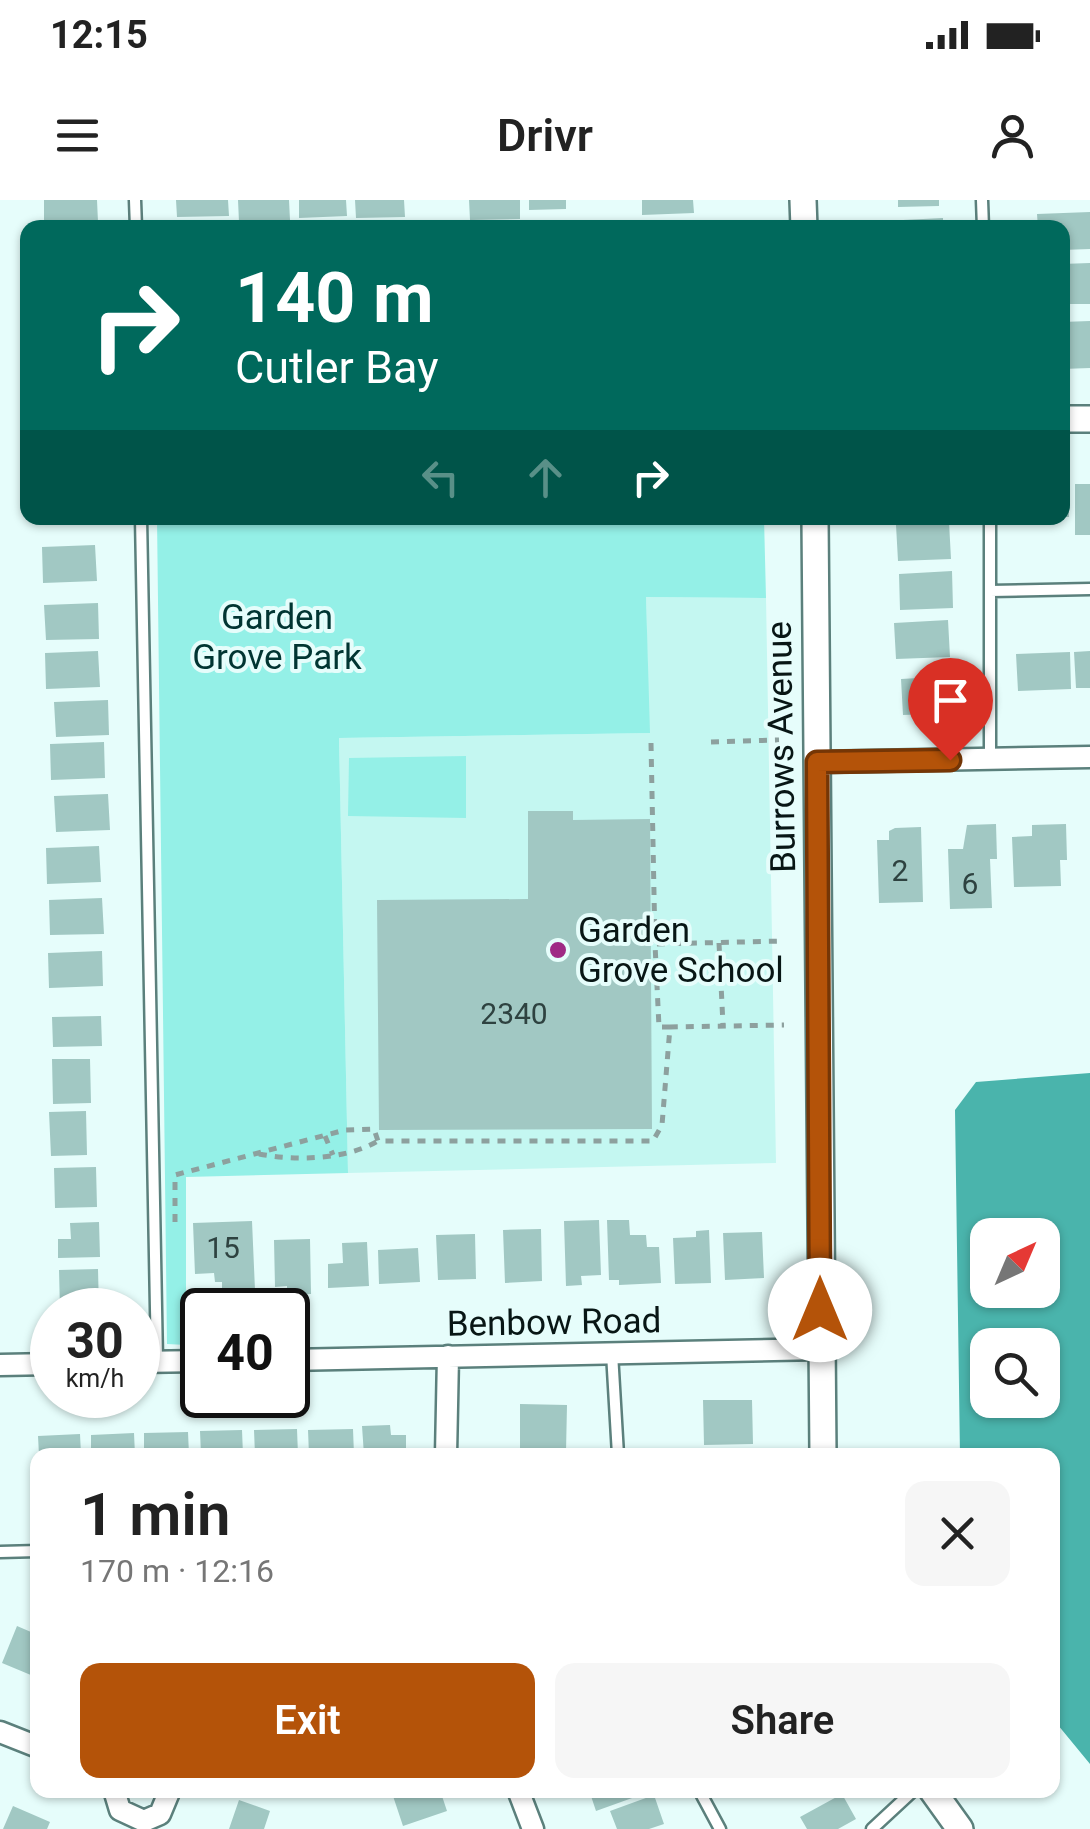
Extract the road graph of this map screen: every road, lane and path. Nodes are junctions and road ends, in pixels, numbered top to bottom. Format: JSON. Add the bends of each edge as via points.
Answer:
{"nodes":[{"id":1,"x":141,"y":525,"type":"edge"},
{"id":2,"x":815,"y":525,"type":"edge"},
{"id":3,"x":990,"y":525,"type":"edge"},
{"id":4,"x":1090,"y":589,"type":"edge"},
{"id":5,"x":990,"y":591,"type":"junction"},
{"id":6,"x":778,"y":740,"type":"dead end"},
{"id":7,"x":711,"y":742,"type":"dead end"},
{"id":8,"x":652,"y":743,"type":"dead end"},
{"id":9,"x":1090,"y":757,"type":"edge"},
{"id":10,"x":990,"y":758,"type":"junction"},
{"id":11,"x":817,"y":762,"type":"junction"},
{"id":12,"x":783,"y":941,"type":"dead end"},
{"id":13,"x":720,"y":943,"type":"junction"},
{"id":14,"x":655,"y":944,"type":"junction"},
{"id":15,"x":784,"y":1025,"type":"dead end"},
{"id":16,"x":723,"y":1026,"type":"junction"},
{"id":17,"x":670,"y":1027,"type":"junction"},
{"id":18,"x":325,"y":1136,"type":"junction"},
{"id":19,"x":378,"y":1141,"type":"junction"},
{"id":20,"x":256,"y":1154,"type":"junction"},
{"id":21,"x":333,"y":1155,"type":"junction"},
{"id":22,"x":176,"y":1232,"type":"dead end"},
{"id":23,"x":146,"y":1288,"type":"edge"},
{"id":24,"x":821,"y":1349,"type":"junction"},
{"id":25,"x":612,"y":1353,"type":"junction"},
{"id":26,"x":448,"y":1356,"type":"junction"},
{"id":27,"x":310,"y":1359,"type":"edge"},
{"id":28,"x":30,"y":1364,"type":"edge"},
{"id":29,"x":0,"y":1365,"type":"edge"},
{"id":30,"x":446,"y":1448,"type":"edge"},
{"id":31,"x":618,"y":1448,"type":"edge"},
{"id":32,"x":823,"y":1448,"type":"edge"},
{"id":33,"x":0,"y":1552,"type":"edge"},
{"id":34,"x":30,"y":1552,"type":"edge"},
{"id":35,"x":0,"y":1732,"type":"edge"},
{"id":36,"x":30,"y":1744,"type":"edge"},
{"id":37,"x":116,"y":1798,"type":"edge"},
{"id":38,"x":167,"y":1798,"type":"edge"},
{"id":39,"x":521,"y":1798,"type":"edge"},
{"id":40,"x":703,"y":1798,"type":"edge"},
{"id":41,"x":905,"y":1798,"type":"edge"},
{"id":42,"x":938,"y":1798,"type":"edge"},
{"id":43,"x":534,"y":1829,"type":"edge"},
{"id":44,"x":720,"y":1829,"type":"edge"},
{"id":45,"x":872,"y":1829,"type":"edge"},
{"id":46,"x":960,"y":1829,"type":"edge"}],
"edges":[{"from":1,"to":23,"type":"lane"},
{"from":2,"to":11,"type":"street","name":"Burrows Avenue"},
{"from":3,"to":5,"type":"lane"},
{"from":4,"to":5,"type":"lane"},
{"from":5,"to":10,"type":"lane"},
{"from":6,"to":7,"type":"path"},
{"from":8,"to":14,"type":"path"},
{"from":9,"to":10,"type":"street"},
{"from":10,"to":11,"type":"street"},
{"from":11,"to":24,"type":"street","name":"Burrows Avenue"},
{"from":12,"to":13,"type":"path"},
{"from":13,"to":14,"type":"path"},
{"from":13,"to":16,"type":"path"},
{"from":14,"to":17,"type":"path","via":[[660,1026]]},
{"from":15,"to":16,"type":"path"},
{"from":16,"to":17,"type":"path"},
{"from":17,"to":19,"type":"path","via":[[662,1125],[653,1141]]},
{"from":18,"to":19,"type":"path","via":[[374,1129]]},
{"from":18,"to":20,"type":"path"},
{"from":18,"to":21,"type":"path"},
{"from":19,"to":21,"type":"path"},
{"from":20,"to":21,"type":"path"},
{"from":20,"to":22,"type":"path","via":[[175,1175]]},
{"from":24,"to":25,"type":"street","name":"Benbow Road"},
{"from":24,"to":32,"type":"street","name":"Burrows Avenue"},
{"from":25,"to":26,"type":"street","name":"Benbow Road"},
{"from":25,"to":31,"type":"lane"},
{"from":26,"to":27,"type":"street","name":"Benbow Road"},
{"from":26,"to":30,"type":"street"},
{"from":28,"to":29,"type":"street"},
{"from":33,"to":34,"type":"lane"},
{"from":35,"to":36,"type":"street"},
{"from":37,"to":38,"type":"street","via":[[120,1810],[144,1821],[160,1814]]},
{"from":39,"to":43,"type":"street"},
{"from":40,"to":44,"type":"lane"},
{"from":41,"to":45,"type":"lane"},
{"from":42,"to":46,"type":"street"}]}
